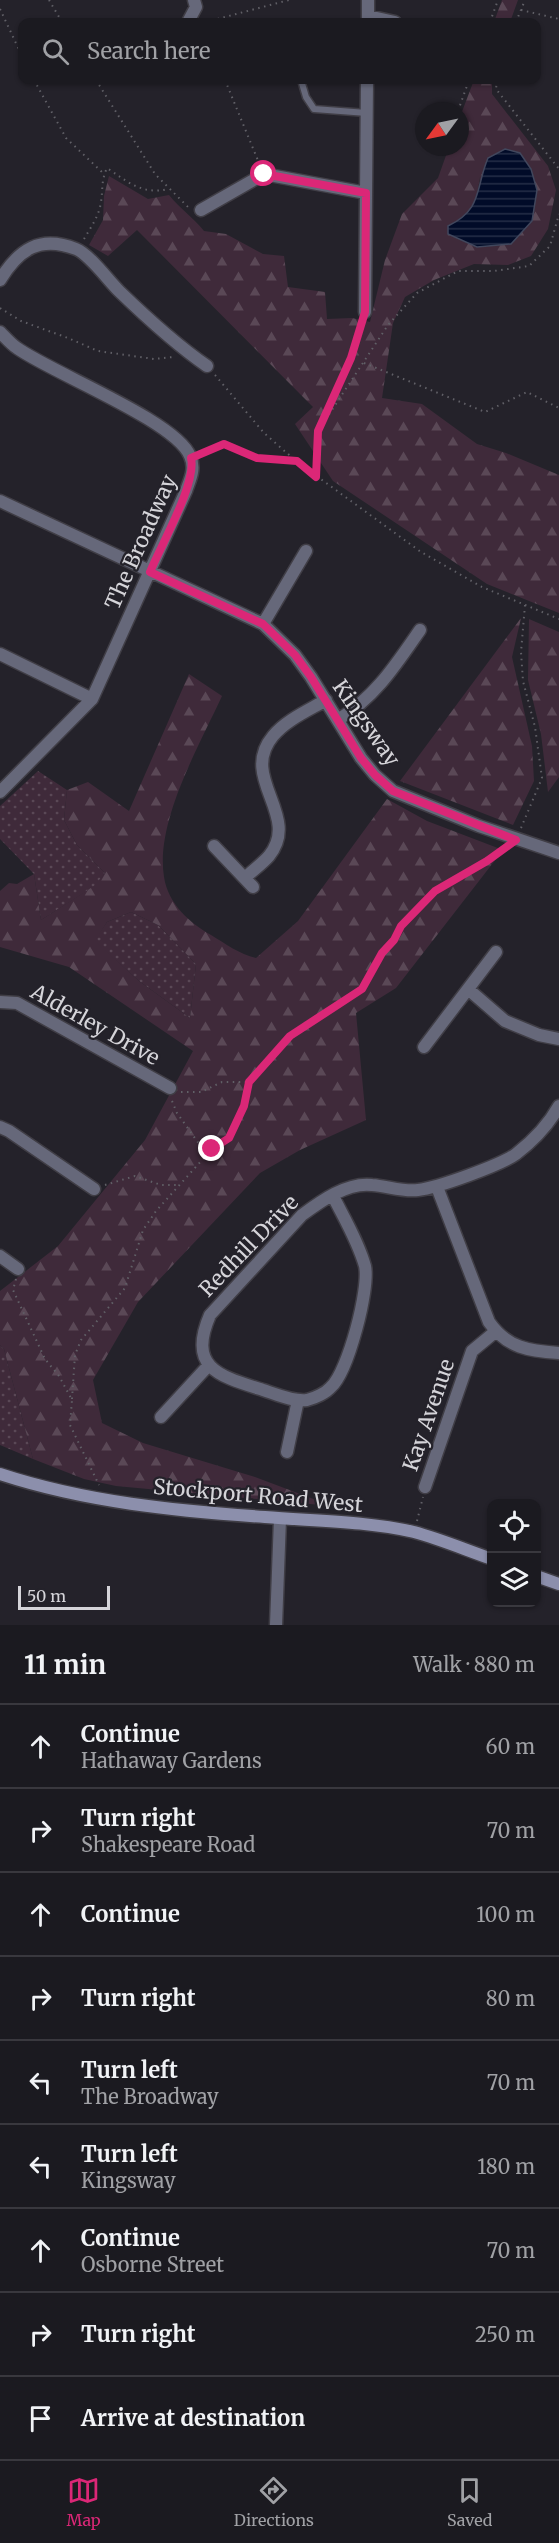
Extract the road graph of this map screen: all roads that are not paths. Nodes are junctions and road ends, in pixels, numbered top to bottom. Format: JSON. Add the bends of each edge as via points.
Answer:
{"nodes":[{"id":1,"x":194,"y":0,"type":"edge"},
{"id":2,"x":368,"y":0,"type":"edge"},
{"id":3,"x":190,"y":18,"type":"edge"},
{"id":4,"x":368,"y":18,"type":"edge"},
{"id":5,"x":302,"y":84,"type":"edge"},
{"id":6,"x":368,"y":84,"type":"edge"},
{"id":7,"x":367,"y":113,"type":"junction"},
{"id":8,"x":366,"y":193,"type":"junction"},
{"id":9,"x":201,"y":210,"type":"road end"},
{"id":10,"x":0,"y":280,"type":"edge"},
{"id":11,"x":365,"y":312,"type":"road end"},
{"id":12,"x":0,"y":332,"type":"edge"},
{"id":13,"x":207,"y":366,"type":"road end"},
{"id":14,"x":0,"y":501,"type":"edge"},
{"id":15,"x":306,"y":551,"type":"dead end"},
{"id":16,"x":150,"y":572,"type":"junction"},
{"id":17,"x":263,"y":624,"type":"junction"},
{"id":18,"x":420,"y":630,"type":"dead end"},
{"id":19,"x":0,"y":654,"type":"edge"},
{"id":20,"x":92,"y":699,"type":"junction"},
{"id":21,"x":326,"y":700,"type":"junction"},
{"id":22,"x":338,"y":720,"type":"junction"},
{"id":23,"x":0,"y":792,"type":"edge"},
{"id":24,"x":214,"y":846,"type":"dead end"},
{"id":25,"x":559,"y":853,"type":"edge"},
{"id":26,"x":496,"y":952,"type":"dead end"},
{"id":27,"x":468,"y":989,"type":"junction"},
{"id":28,"x":0,"y":1002,"type":"edge"},
{"id":29,"x":559,"y":1039,"type":"edge"},
{"id":30,"x":424,"y":1047,"type":"dead end"},
{"id":31,"x":172,"y":1089,"type":"road end"},
{"id":32,"x":559,"y":1106,"type":"edge"},
{"id":33,"x":0,"y":1127,"type":"edge"},
{"id":34,"x":437,"y":1187,"type":"junction"},
{"id":35,"x":94,"y":1189,"type":"road end"},
{"id":36,"x":333,"y":1196,"type":"junction"},
{"id":37,"x":0,"y":1256,"type":"edge"},
{"id":38,"x":18,"y":1269,"type":"road end"},
{"id":39,"x":495,"y":1332,"type":"junction"},
{"id":40,"x":559,"y":1353,"type":"edge"},
{"id":41,"x":208,"y":1366,"type":"junction"},
{"id":42,"x":297,"y":1400,"type":"junction"},
{"id":43,"x":161,"y":1417,"type":"dead end"},
{"id":44,"x":287,"y":1452,"type":"dead end"},
{"id":45,"x":0,"y":1472,"type":"edge"},
{"id":46,"x":0,"y":1480,"type":"edge"},
{"id":47,"x":19,"y":1481,"type":"junction"},
{"id":48,"x":425,"y":1487,"type":"road end"},
{"id":49,"x":280,"y":1519,"type":"junction"},
{"id":50,"x":487,"y":1557,"type":"edge"},
{"id":51,"x":541,"y":1577,"type":"edge"},
{"id":52,"x":559,"y":1584,"type":"edge"},
{"id":53,"x":276,"y":1625,"type":"edge"}],
"edges":[{"from":1,"to":3,"type":"street","via":[[196,7]]},
{"from":2,"to":4,"type":"street"},
{"from":5,"to":7,"type":"lane","via":[[314,110]]},
{"from":6,"to":7,"type":"street"},
{"from":7,"to":8,"type":"street"},
{"from":8,"to":9,"type":"street","via":[[264,174]]},
{"from":8,"to":11,"type":"street"},
{"from":10,"to":13,"type":"street","via":[[12,261],[35,245],[78,249],[160,330]]},
{"from":12,"to":16,"type":"street","name":"The Broadway","via":[[16,348],[129,408],[187,449],[194,469]]},
{"from":14,"to":16,"type":"street","name":"Kingsway"},
{"from":15,"to":17,"type":"street"},
{"from":16,"to":17,"type":"street","name":"Kingsway"},
{"from":16,"to":20,"type":"street","name":"The Broadway"},
{"from":17,"to":21,"type":"street","name":"Kingsway","via":[[295,655]]},
{"from":18,"to":22,"type":"street","via":[[380,687]]},
{"from":19,"to":20,"type":"street"},
{"from":20,"to":23,"type":"street","name":"The Broadway"},
{"from":21,"to":22,"type":"street","name":"Kingsway"},
{"from":21,"to":24,"type":"street","via":[[280,729],[264,749],[262,774],[280,827],[269,856],[249,882]]},
{"from":22,"to":25,"type":"street","name":"Kingsway","via":[[361,758],[393,791]]},
{"from":26,"to":27,"type":"street"},
{"from":27,"to":29,"type":"street","via":[[505,1021]]},
{"from":27,"to":30,"type":"street"},
{"from":28,"to":31,"type":"street","name":"Alderley Drive","via":[[17,1003]]},
{"from":32,"to":34,"type":"street","name":"Redhill Drive","via":[[551,1121],[515,1155]]},
{"from":33,"to":35,"type":"street"},
{"from":34,"to":36,"type":"street","name":"Redhill Drive","via":[[415,1191],[370,1184]]},
{"from":34,"to":39,"type":"street"},
{"from":36,"to":41,"type":"street","name":"Redhill Drive","via":[[302,1215],[210,1315],[201,1343]]},
{"from":36,"to":42,"type":"street","name":"Redhill Drive","via":[[352,1234],[367,1284],[343,1371],[332,1387],[317,1396]]},
{"from":37,"to":38,"type":"street"},
{"from":39,"to":40,"type":"street","via":[[528,1351]]},
{"from":39,"to":48,"type":"street","name":"Kay Avenue","via":[[472,1351]]},
{"from":41,"to":42,"type":"street","via":[[225,1378]]},
{"from":41,"to":43,"type":"street"},
{"from":42,"to":44,"type":"street"},
{"from":45,"to":47,"type":"main road","name":"Stockport Road West"},
{"from":46,"to":47,"type":"main road","name":"Stockport Road West"},
{"from":47,"to":49,"type":"main road","name":"Stockport Road West","via":[[104,1499],[208,1514]]},
{"from":49,"to":50,"type":"main road","name":"Stockport Road West","via":[[414,1532]]},
{"from":49,"to":53,"type":"street"},
{"from":51,"to":52,"type":"main road"}]}
